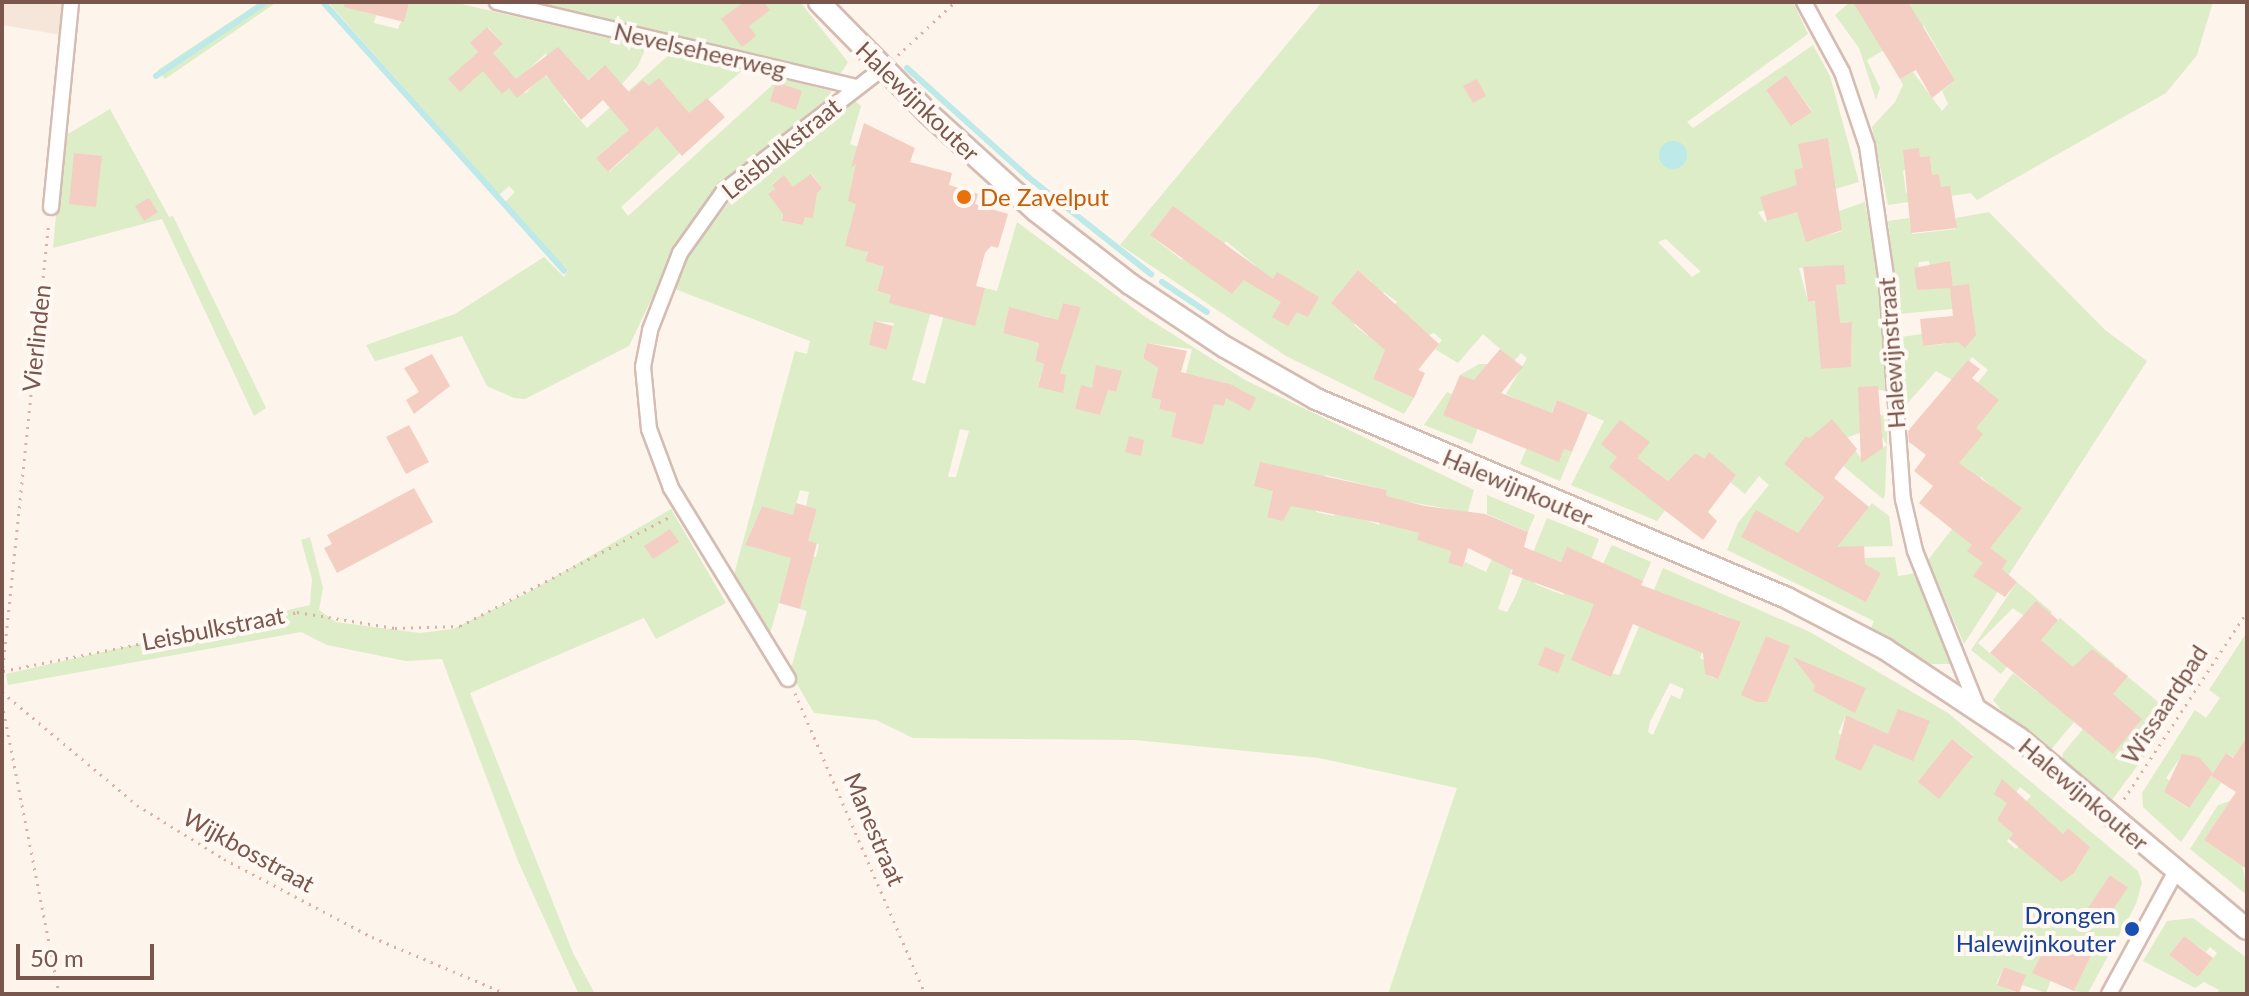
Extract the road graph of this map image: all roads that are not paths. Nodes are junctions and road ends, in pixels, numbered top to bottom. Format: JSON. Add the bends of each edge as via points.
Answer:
{"nodes":[{"id":1,"x":71,"y":2,"type":"edge"},
{"id":2,"x":497,"y":2,"type":"edge"},
{"id":3,"x":819,"y":2,"type":"edge"},
{"id":4,"x":1804,"y":2,"type":"edge"},
{"id":5,"x":883,"y":68,"type":"junction"},
{"id":6,"x":856,"y":87,"type":"junction"},
{"id":7,"x":51,"y":207,"type":"road end"},
{"id":8,"x":788,"y":679,"type":"road end"},
{"id":9,"x":1977,"y":706,"type":"junction"},
{"id":10,"x":2176,"y":871,"type":"junction"},
{"id":11,"x":2247,"y":929,"type":"edge"},
{"id":12,"x":2109,"y":994,"type":"edge"}],
"edges":[{"from":1,"to":7,"type":"street"},
{"from":2,"to":6,"type":"street","name":"Nevelseheerweg"},
{"from":3,"to":5,"type":"street","name":"Halewijnkouter"},
{"from":4,"to":9,"type":"street","name":"Halewijnstraat","via":[[1842,72],[1867,146],[1887,283],[1903,499],[1915,551]]},
{"from":5,"to":6,"type":"street","name":"Leisbulkstraat"},
{"from":5,"to":9,"type":"street","name":"Halewijnkouter","via":[[1036,211],[1130,284],[1225,347],[1316,399],[1787,598],[1885,649]]},
{"from":6,"to":8,"type":"street","name":"Leisbulkstraat","via":[[740,175],[680,253],[650,330],[643,367],[649,429],[683,509]]},
{"from":9,"to":10,"type":"street","name":"Halewijnkouter"},
{"from":10,"to":11,"type":"street","name":"Halewijnkouter"},
{"from":10,"to":12,"type":"street"}]}
